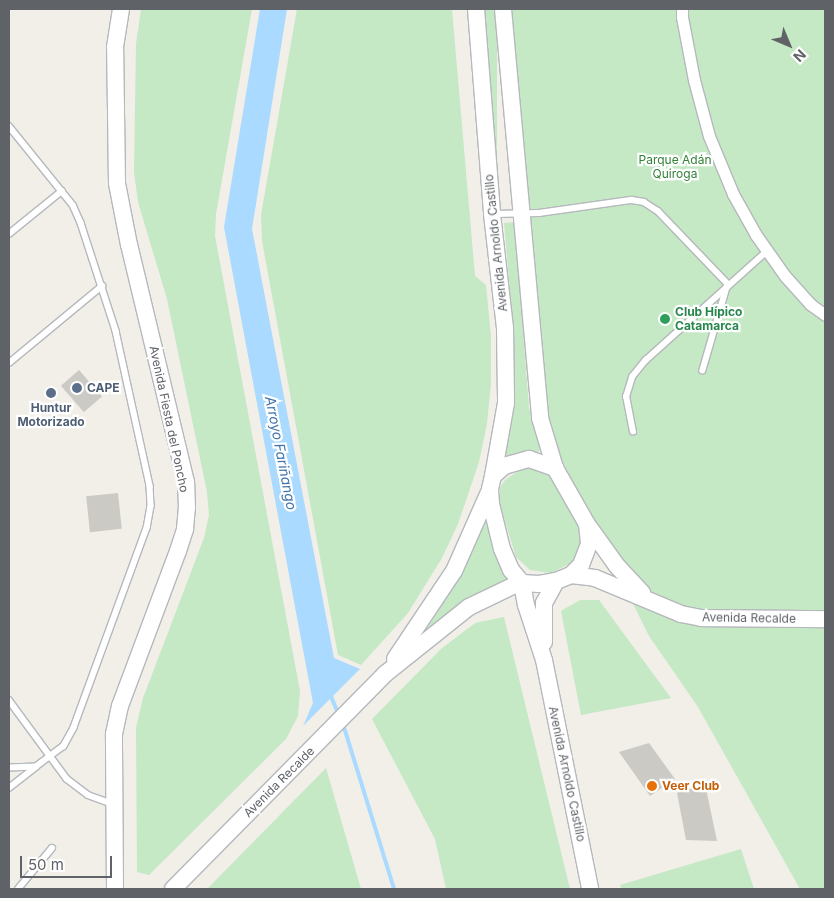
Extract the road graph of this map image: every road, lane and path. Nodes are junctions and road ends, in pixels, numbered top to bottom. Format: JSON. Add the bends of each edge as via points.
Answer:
{"nodes":[{"id":1,"x":121,"y":9,"type":"edge"},
{"id":2,"x":476,"y":9,"type":"edge"},
{"id":3,"x":503,"y":9,"type":"edge"},
{"id":4,"x":682,"y":9,"type":"edge"},
{"id":5,"x":9,"y":126,"type":"edge"},
{"id":6,"x":62,"y":192,"type":"junction"},
{"id":7,"x":520,"y":213,"type":"junction"},
{"id":8,"x":492,"y":214,"type":"junction"},
{"id":9,"x":9,"y":234,"type":"edge"},
{"id":10,"x":767,"y":251,"type":"junction"},
{"id":11,"x":728,"y":284,"type":"junction"},
{"id":12,"x":102,"y":286,"type":"junction"},
{"id":13,"x":825,"y":315,"type":"edge"},
{"id":14,"x":9,"y":363,"type":"edge"},
{"id":15,"x":703,"y":370,"type":"dead end"},
{"id":16,"x":633,"y":432,"type":"dead end"},
{"id":17,"x":555,"y":468,"type":"junction"},
{"id":18,"x":492,"y":483,"type":"junction"},
{"id":19,"x":587,"y":524,"type":"junction"},
{"id":20,"x":563,"y":578,"type":"junction"},
{"id":21,"x":521,"y":582,"type":"junction"},
{"id":22,"x":647,"y":599,"type":"junction"},
{"id":23,"x":825,"y":619,"type":"edge"},
{"id":24,"x":544,"y":660,"type":"junction"},
{"id":25,"x":385,"y":674,"type":"junction"},
{"id":26,"x":9,"y":700,"type":"edge"},
{"id":27,"x":50,"y":756,"type":"junction"},
{"id":28,"x":36,"y":767,"type":"junction"},
{"id":29,"x":9,"y":768,"type":"edge"},
{"id":30,"x":9,"y":788,"type":"edge"},
{"id":31,"x":114,"y":804,"type":"junction"},
{"id":32,"x":52,"y":848,"type":"dead end"},
{"id":33,"x":115,"y":887,"type":"edge"},
{"id":34,"x":18,"y":889,"type":"edge"},
{"id":35,"x":174,"y":889,"type":"edge"},
{"id":36,"x":590,"y":889,"type":"edge"}],
"edges":[{"from":1,"to":31,"type":"main road","name":"Avenida Fiesta del Poncho","via":[[115,47],[118,191],[186,482],[187,508],[178,551],[120,706],[114,734]]},
{"from":2,"to":8,"type":"main road","name":"Avenida Arnoldo Castillo"},
{"from":3,"to":7,"type":"main road","name":"Avenida Arnoldo Castillo"},
{"from":4,"to":10,"type":"street","via":[[694,80],[709,136],[734,194]]},
{"from":5,"to":6,"type":"lane"},
{"from":6,"to":9,"type":"lane"},
{"from":6,"to":12,"type":"lane","via":[[73,205]]},
{"from":7,"to":8,"type":"lane"},
{"from":7,"to":11,"type":"lane","via":[[632,200],[644,202],[658,211]]},
{"from":7,"to":17,"type":"main road","name":"Avenida Arnoldo Castillo","via":[[540,418]]},
{"from":8,"to":18,"type":"main road","name":"Avenida Arnoldo Castillo","via":[[505,328],[506,393]]},
{"from":10,"to":11,"type":"lane"},
{"from":10,"to":13,"type":"street","via":[[810,304]]},
{"from":11,"to":15,"type":"lane"},
{"from":11,"to":16,"type":"lane","via":[[632,377],[626,397]]},
{"from":12,"to":14,"type":"lane"},
{"from":12,"to":27,"type":"lane","via":[[116,331],[150,486],[151,506],[147,528],[74,728],[64,746]]},
{"from":17,"to":18,"type":"main road","via":[[529,459],[504,466]]},
{"from":17,"to":19,"type":"main road"},
{"from":18,"to":21,"type":"main road","via":[[494,519],[502,549],[510,570]]},
{"from":18,"to":25,"type":"main road","name":"Avenida Recalde","via":[[454,570]]},
{"from":19,"to":20,"type":"main road","via":[[589,544],[586,556]]},
{"from":19,"to":22,"type":"main road","name":"Avenida Recalde","via":[[617,566]]},
{"from":20,"to":21,"type":"main road","via":[[539,584]]},
{"from":20,"to":22,"type":"main road","name":"Avenida Recalde","via":[[595,578]]},
{"from":20,"to":24,"type":"main road","name":"Avenida Arnoldo Castillo","via":[[544,603]]},
{"from":21,"to":24,"type":"main road","name":"Avenida Arnoldo Castillo"},
{"from":21,"to":25,"type":"main road","name":"Avenida Recalde","via":[[469,607]]},
{"from":22,"to":23,"type":"main road","name":"Avenida Recalde","via":[[681,614],[702,618]]},
{"from":24,"to":36,"type":"main road","name":"Avenida Arnoldo Castillo"},
{"from":25,"to":35,"type":"main road","name":"Avenida Recalde"},
{"from":26,"to":27,"type":"lane"},
{"from":27,"to":28,"type":"lane"},
{"from":27,"to":31,"type":"lane","via":[[67,779],[88,795]]},
{"from":28,"to":29,"type":"lane"},
{"from":28,"to":30,"type":"lane"},
{"from":31,"to":33,"type":"main road","name":"Avenida Fiesta del Poncho"},
{"from":32,"to":34,"type":"lane"}]}
